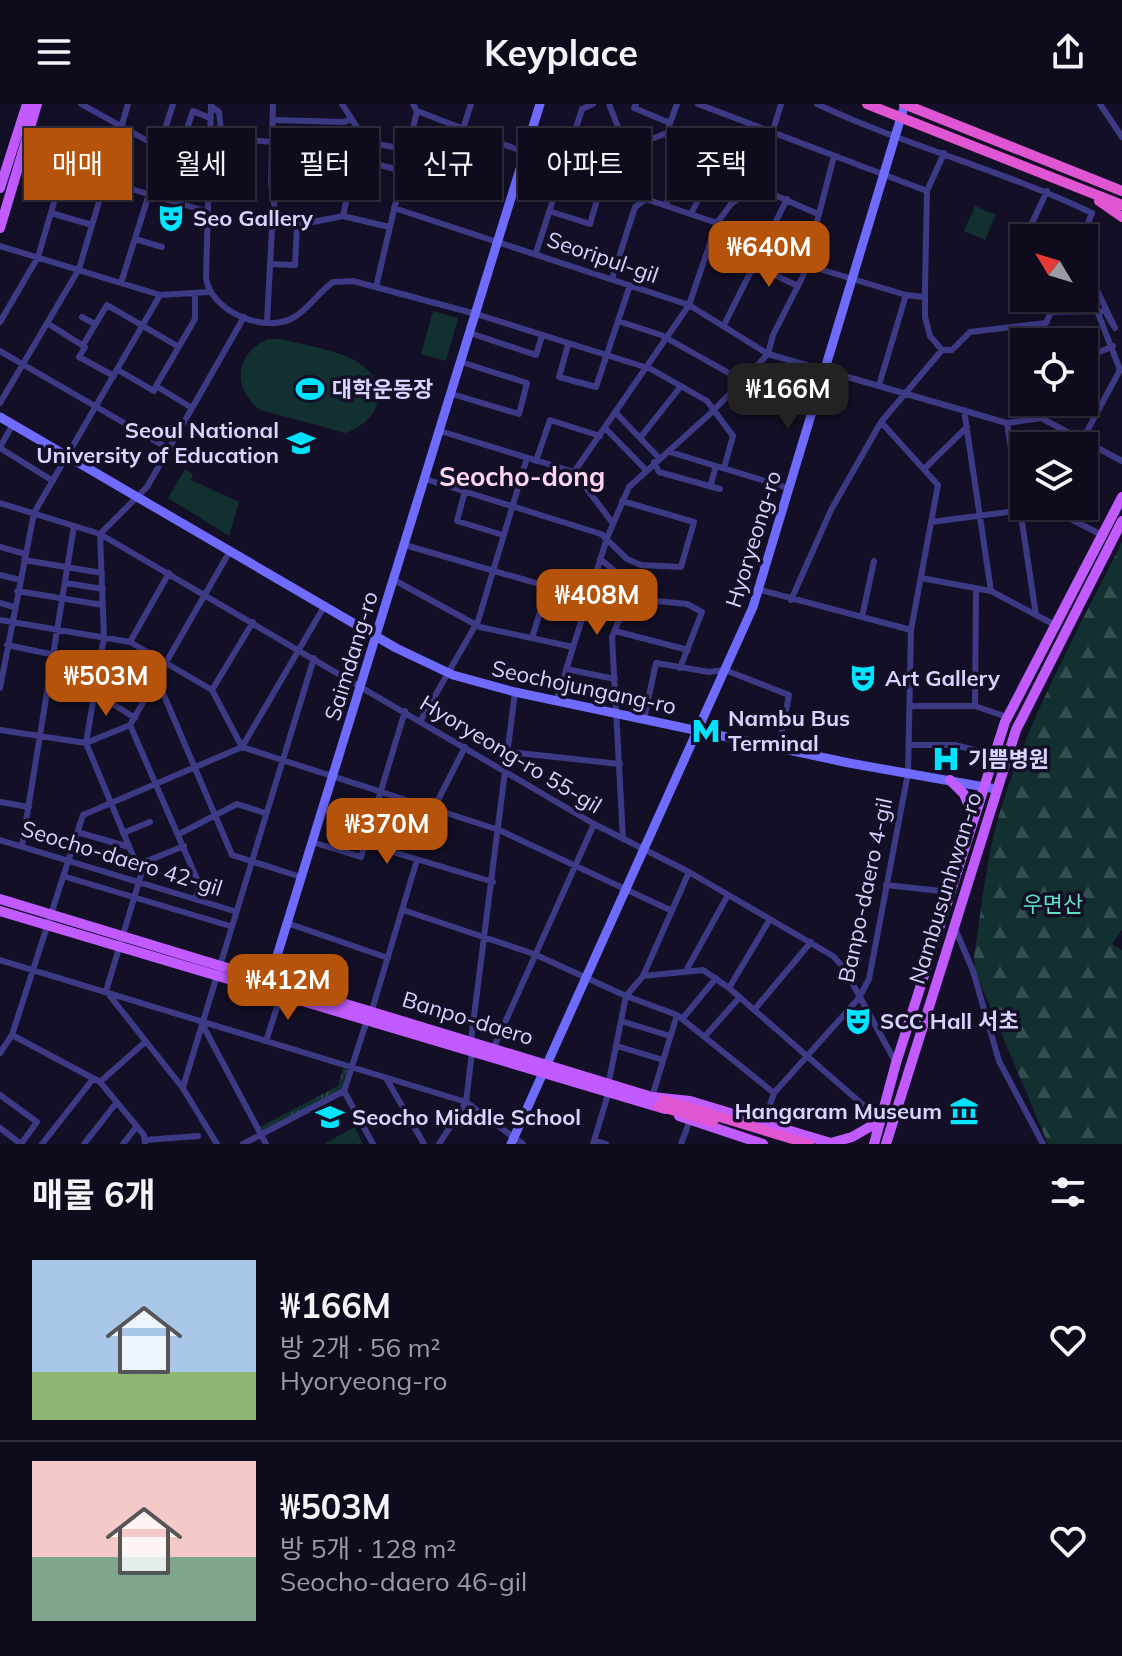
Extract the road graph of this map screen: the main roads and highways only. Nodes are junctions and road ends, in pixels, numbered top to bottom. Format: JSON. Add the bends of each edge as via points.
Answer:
{"nodes":[{"id":1,"x":27,"y":104,"type":"edge"},
{"id":2,"x":37,"y":104,"type":"edge"},
{"id":3,"x":540,"y":104,"type":"edge"},
{"id":4,"x":867,"y":104,"type":"edge"},
{"id":5,"x":905,"y":104,"type":"edge"},
{"id":6,"x":12,"y":153,"type":"junction"},
{"id":7,"x":1071,"y":183,"type":"junction"},
{"id":8,"x":0,"y":188,"type":"edge"},
{"id":9,"x":1122,"y":191,"type":"edge"},
{"id":10,"x":1122,"y":205,"type":"edge"},
{"id":11,"x":1122,"y":217,"type":"edge"},
{"id":12,"x":0,"y":228,"type":"edge"},
{"id":13,"x":0,"y":417,"type":"edge"},
{"id":14,"x":1122,"y":497,"type":"edge"},
{"id":15,"x":1122,"y":521,"type":"edge"},
{"id":16,"x":376,"y":635,"type":"junction"},
{"id":17,"x":697,"y":730,"type":"junction"},
{"id":18,"x":950,"y":780,"type":"junction"},
{"id":19,"x":984,"y":786,"type":"junction"},
{"id":20,"x":996,"y":789,"type":"junction"},
{"id":21,"x":977,"y":826,"type":"junction"},
{"id":22,"x":0,"y":899,"type":"edge"},
{"id":23,"x":0,"y":911,"type":"edge"},
{"id":24,"x":50,"y":920,"type":"junction"},
{"id":25,"x":268,"y":984,"type":"junction"},
{"id":26,"x":369,"y":1015,"type":"junction"},
{"id":27,"x":545,"y":1067,"type":"junction"},
{"id":28,"x":658,"y":1101,"type":"junction"},
{"id":29,"x":881,"y":1118,"type":"junction"},
{"id":30,"x":516,"y":1142,"type":"edge"},
{"id":31,"x":756,"y":1143,"type":"edge"},
{"id":32,"x":830,"y":1143,"type":"edge"},
{"id":33,"x":789,"y":1144,"type":"edge"},
{"id":34,"x":809,"y":1144,"type":"edge"},
{"id":35,"x":874,"y":1144,"type":"edge"},
{"id":36,"x":886,"y":1144,"type":"edge"}],
"edges":[{"from":1,"to":6,"type":"main road"},
{"from":2,"to":6,"type":"main road"},
{"from":3,"to":16,"type":"main road","name":"Saimdang-ro"},
{"from":4,"to":7,"type":"highway"},
{"from":5,"to":9,"type":"highway"},
{"from":5,"to":17,"type":"main road","name":"Hyoryeong-ro","via":[[757,589]]},
{"from":6,"to":8,"type":"main road"},
{"from":6,"to":12,"type":"main road"},
{"from":7,"to":10,"type":"highway"},
{"from":7,"to":11,"type":"highway"},
{"from":13,"to":16,"type":"main road","name":"Seochojungang-ro"},
{"from":14,"to":19,"type":"main road","name":"Nambusunhwan-ro","via":[[1007,717]]},
{"from":15,"to":20,"type":"main road","name":"Nambusunhwan-ro","via":[[1027,701]]},
{"from":16,"to":17,"type":"main road","name":"Seochojungang-ro","via":[[448,673]]},
{"from":16,"to":25,"type":"main road","name":"Saimdang-ro"},
{"from":17,"to":18,"type":"main road","name":"Seochojungang-ro"},
{"from":17,"to":27,"type":"main road","name":"Hyoryeong-ro"},
{"from":18,"to":19,"type":"main road","name":"Seochojungang-ro"},
{"from":18,"to":21,"type":"main road","via":[[967,800]]},
{"from":19,"to":20,"type":"main road","name":"Seochojungang-ro"},
{"from":19,"to":21,"type":"main road","name":"Nambusunhwan-ro"},
{"from":20,"to":21,"type":"main road","name":"Nambusunhwan-ro"},
{"from":21,"to":29,"type":"main road","name":"Nambusunhwan-ro","via":[[951,892]]},
{"from":21,"to":36,"type":"main road","name":"Nambusunhwan-ro","via":[[954,926]]},
{"from":22,"to":24,"type":"main road","name":"Banpo-daero"},
{"from":23,"to":24,"type":"main road","name":"Banpo-daero"},
{"from":24,"to":25,"type":"main road","name":"Banpo-daero"},
{"from":25,"to":26,"type":"main road","name":"Banpo-daero"},
{"from":25,"to":26,"type":"main road","name":"Banpo-daero","via":[[282,993]]},
{"from":26,"to":27,"type":"main road","name":"Banpo-daero","via":[[471,1040]]},
{"from":26,"to":27,"type":"main road","name":"Banpo-daero","via":[[472,1052]]},
{"from":27,"to":28,"type":"main road","name":"Banpo-daero"},
{"from":27,"to":30,"type":"main road","name":"Hyoryeong-ro"},
{"from":28,"to":31,"type":"main road","name":"Banpo-daero","via":[[690,1120]]},
{"from":28,"to":32,"type":"main road","name":"Banpo-daero","via":[[690,1101]]},
{"from":28,"to":33,"type":"highway"},
{"from":28,"to":34,"type":"highway"},
{"from":29,"to":32,"type":"main road","via":[[852,1137]]},
{"from":29,"to":35,"type":"main road","name":"Nambusunhwan-ro"}]}
